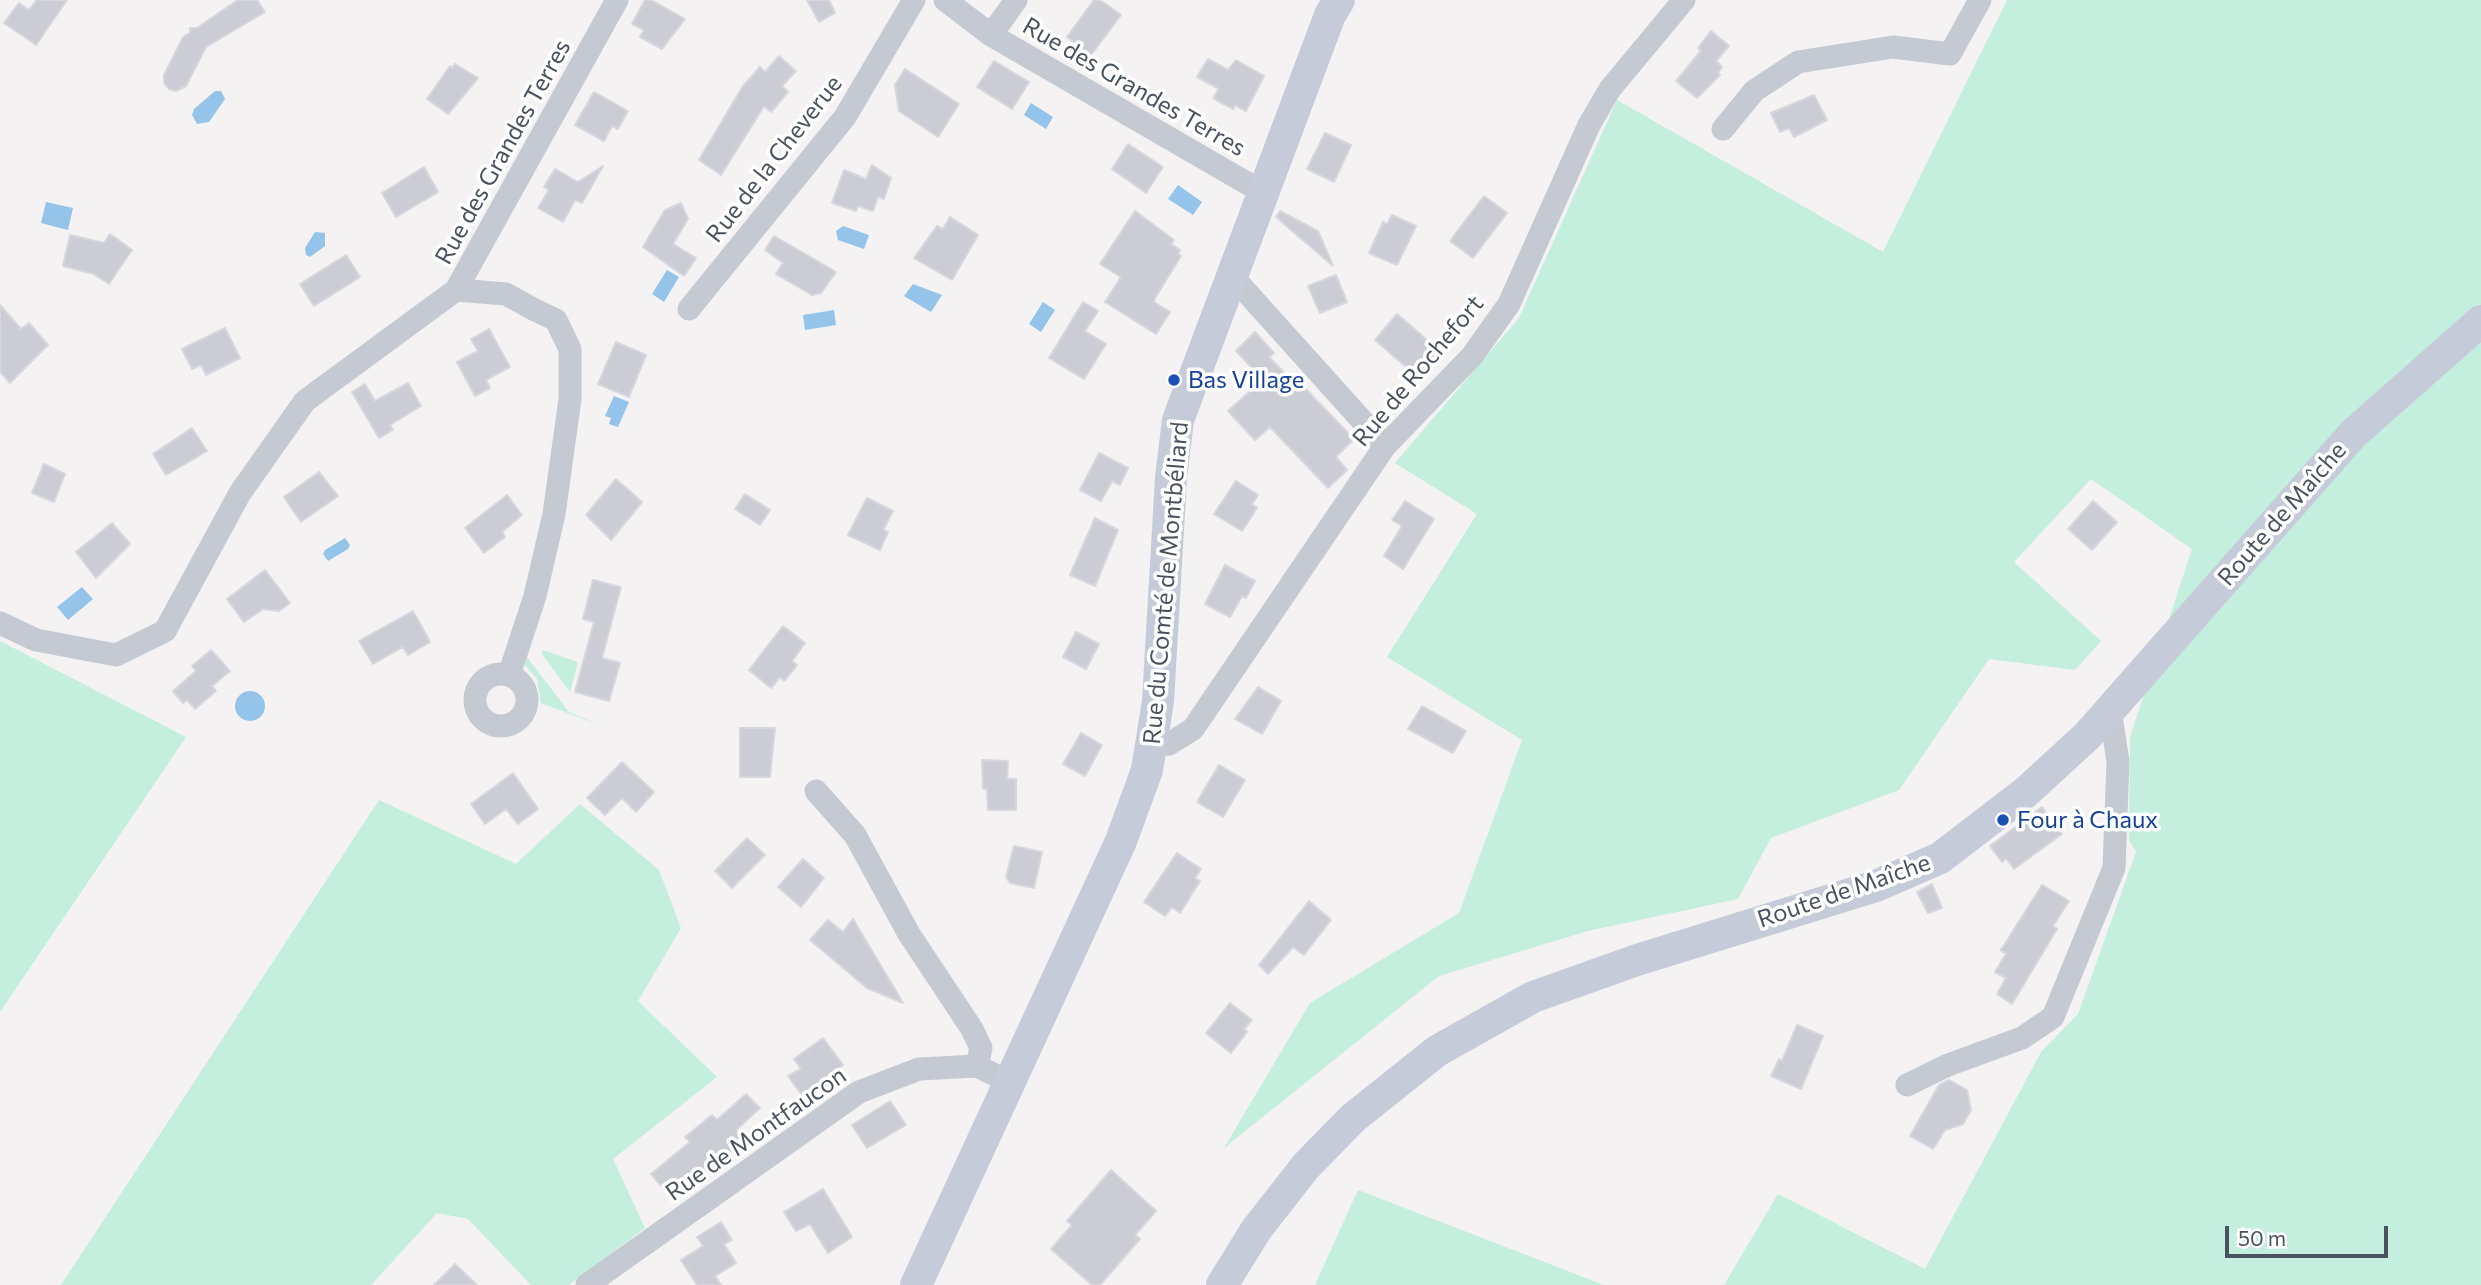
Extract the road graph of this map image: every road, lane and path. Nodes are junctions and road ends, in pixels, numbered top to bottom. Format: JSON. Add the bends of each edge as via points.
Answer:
{"nodes":[{"id":1,"x":617,"y":0,"type":"edge"},
{"id":2,"x":914,"y":0,"type":"edge"},
{"id":3,"x":945,"y":0,"type":"edge"},
{"id":4,"x":1016,"y":0,"type":"edge"},
{"id":5,"x":1339,"y":0,"type":"edge"},
{"id":6,"x":1684,"y":0,"type":"edge"},
{"id":7,"x":1980,"y":0,"type":"edge"},
{"id":8,"x":991,"y":35,"type":"junction"},
{"id":9,"x":1723,"y":129,"type":"dead end"},
{"id":10,"x":1264,"y":193,"type":"junction"},
{"id":11,"x":1232,"y":276,"type":"junction"},
{"id":12,"x":456,"y":290,"type":"junction"},
{"id":13,"x":688,"y":309,"type":"dead end"},
{"id":14,"x":2481,"y":321,"type":"edge"},
{"id":15,"x":1385,"y":446,"type":"junction"},
{"id":16,"x":0,"y":623,"type":"edge"},
{"id":17,"x":509,"y":675,"type":"dead end"},
{"id":18,"x":2110,"y":710,"type":"junction"},
{"id":19,"x":1153,"y":745,"type":"junction"},
{"id":20,"x":816,"y":790,"type":"dead end"},
{"id":21,"x":977,"y":1066,"type":"junction"},
{"id":22,"x":1009,"y":1082,"type":"junction"},
{"id":23,"x":1907,"y":1085,"type":"dead end"},
{"id":24,"x":587,"y":1285,"type":"edge"},
{"id":25,"x":916,"y":1285,"type":"edge"},
{"id":26,"x":1222,"y":1285,"type":"edge"}],
"edges":[{"from":1,"to":12,"type":"street","name":"Rue des Grandes Terres"},
{"from":2,"to":13,"type":"street","name":"Rue de la Cheverue","via":[[845,117]]},
{"from":3,"to":8,"type":"street","name":"Rue des Grandes Terres"},
{"from":4,"to":8,"type":"street"},
{"from":5,"to":10,"type":"main road","name":"Rue du Comté de Montbéliard"},
{"from":6,"to":15,"type":"street","name":"Rue de Rochefort","via":[[1610,89],[1589,125],[1509,304],[1472,356]]},
{"from":7,"to":9,"type":"street","via":[[1950,54],[1893,47],[1798,62],[1754,91]]},
{"from":8,"to":10,"type":"street","name":"Rue des Grandes Terres"},
{"from":10,"to":11,"type":"main road","name":"Rue du Comté de Montbéliard"},
{"from":11,"to":15,"type":"street"},
{"from":11,"to":19,"type":"main road","name":"Rue du Comté de Montbéliard","via":[[1178,420]]},
{"from":12,"to":16,"type":"street","name":"Rue des Grandes Terres","via":[[304,401],[240,493],[165,631],[116,655],[36,639]]},
{"from":12,"to":17,"type":"street","via":[[506,295],[556,320],[570,349],[570,399],[554,514],[535,596]]},
{"from":14,"to":18,"type":"main road","name":"Route de Maîche","via":[[2353,434]]},
{"from":15,"to":19,"type":"street","name":"Rue de Rochefort","via":[[1193,730],[1169,744]]},
{"from":18,"to":23,"type":"street","via":[[2118,762],[2114,867],[2053,1017],[2022,1038]]},
{"from":18,"to":26,"type":"main road","name":"Route de Maîche","via":[[2026,792],[1940,858],[1876,886],[1533,997],[1437,1051],[1353,1118],[1306,1166],[1256,1230]]},
{"from":19,"to":22,"type":"main road","name":"Rue du Comté de Montbéliard","via":[[1121,841]]},
{"from":20,"to":21,"type":"street","via":[[855,835],[909,934],[972,1029],[981,1048]]},
{"from":21,"to":22,"type":"street","name":"Rue de Montfaucon"},
{"from":21,"to":24,"type":"street","name":"Rue de Montfaucon","via":[[919,1069],[859,1091]]},
{"from":22,"to":25,"type":"main road","name":"Rue du Comté de Montbéliard"}]}
